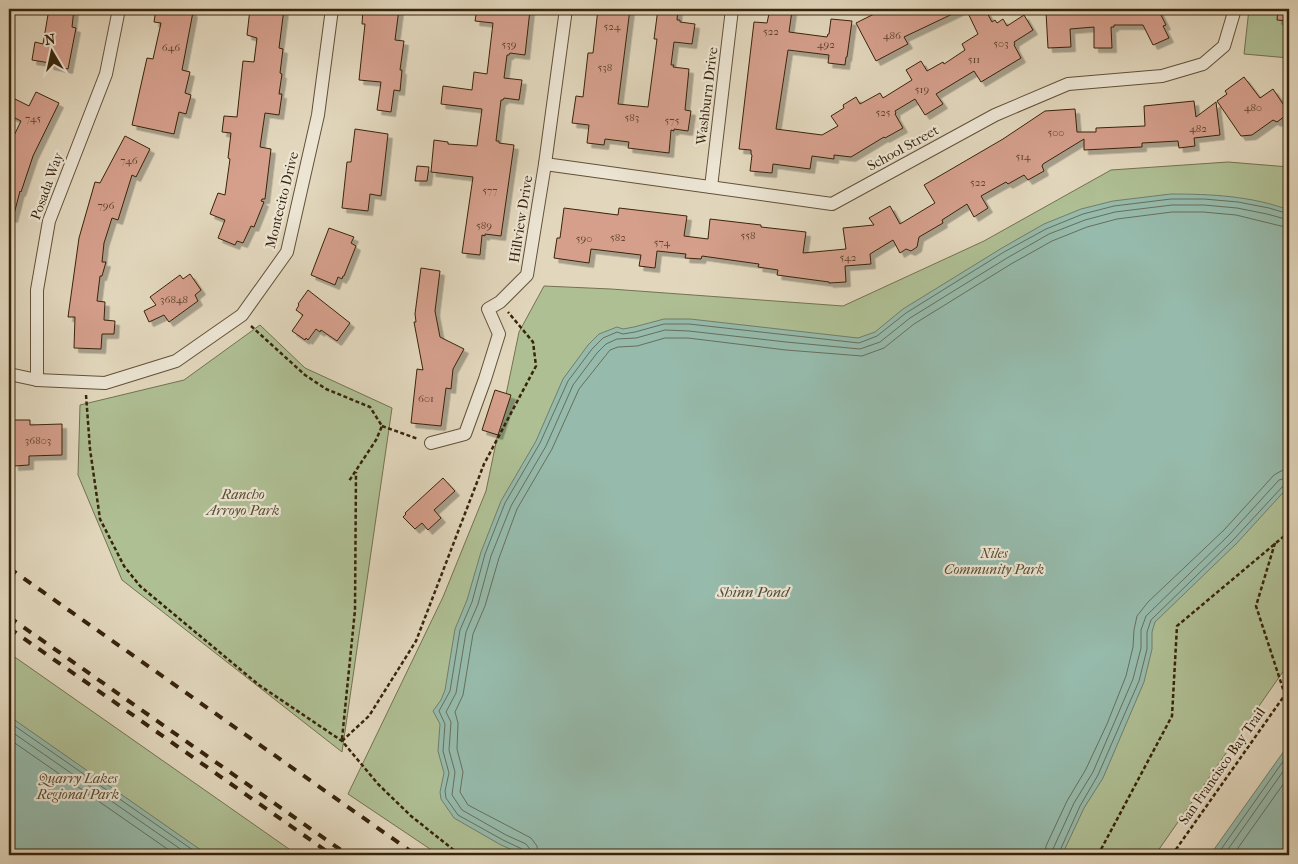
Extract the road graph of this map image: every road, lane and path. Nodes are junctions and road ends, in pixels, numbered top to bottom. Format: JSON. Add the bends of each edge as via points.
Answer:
{"nodes":[{"id":1,"x":119,"y":9,"type":"edge"},
{"id":2,"x":332,"y":9,"type":"edge"},
{"id":3,"x":566,"y":9,"type":"edge"},
{"id":4,"x":732,"y":9,"type":"edge"},
{"id":5,"x":1235,"y":9,"type":"edge"},
{"id":6,"x":545,"y":164,"type":"junction"},
{"id":7,"x":711,"y":187,"type":"junction"},
{"id":8,"x":500,"y":302,"type":"junction"},
{"id":9,"x":242,"y":316,"type":"junction"},
{"id":10,"x":9,"y":374,"type":"edge"},
{"id":11,"x":37,"y":380,"type":"junction"},
{"id":12,"x":85,"y":382,"type":"junction"},
{"id":13,"x":382,"y":426,"type":"junction"},
{"id":14,"x":431,"y":443,"type":"joint"},
{"id":15,"x":356,"y":472,"type":"junction"},
{"id":16,"x":349,"y":481,"type":"dead end"},
{"id":17,"x":1289,"y":532,"type":"edge"},
{"id":18,"x":1275,"y":543,"type":"junction"},
{"id":19,"x":1289,"y":689,"type":"edge"},
{"id":20,"x":1285,"y":695,"type":"junction"},
{"id":21,"x":342,"y":741,"type":"junction"},
{"id":22,"x":460,"y":855,"type":"edge"},
{"id":23,"x":1098,"y":855,"type":"edge"},
{"id":24,"x":1172,"y":855,"type":"edge"}],
"edges":[{"from":1,"to":11,"type":"street","name":"Posada Way","via":[[106,74],[49,221],[37,290]]},
{"from":2,"to":9,"type":"street","name":"Montecito Drive","via":[[318,115],[286,252]]},
{"from":3,"to":6,"type":"street","name":"Hillview Drive"},
{"from":4,"to":7,"type":"street","name":"Washburn Drive"},
{"from":5,"to":7,"type":"street","name":"School Street","via":[[1224,46],[1203,64],[1162,76],[1068,84],[995,115],[832,204]]},
{"from":6,"to":7,"type":"street","name":"School Street"},
{"from":6,"to":8,"type":"street","name":"Hillview Drive","via":[[528,275]]},
{"from":8,"to":14,"type":"street","name":"Hillview Drive","via":[[488,309],[499,334],[465,434]]},
{"from":8,"to":21,"type":"path","via":[[533,342],[536,366],[484,464],[416,641],[369,716]]},
{"from":9,"to":12,"type":"street","name":"Montecito Drive","via":[[176,361],[105,383]]},
{"from":9,"to":13,"type":"path","via":[[326,390],[370,407]]},
{"from":10,"to":11,"type":"street","name":"Montecito Drive"},
{"from":11,"to":12,"type":"street","name":"Montecito Drive"},
{"from":12,"to":21,"type":"path","via":[[100,519],[124,566],[140,586],[259,685]]},
{"from":13,"to":14,"type":"path"},
{"from":13,"to":15,"type":"path"},
{"from":15,"to":16,"type":"path"},
{"from":15,"to":21,"type":"path","via":[[355,610]]},
{"from":17,"to":18,"type":"path"},
{"from":18,"to":20,"type":"path","via":[[1256,606]]},
{"from":18,"to":23,"type":"path","via":[[1178,626],[1172,716]]},
{"from":19,"to":20,"type":"path","name":"San Francisco Bay Trail"},
{"from":20,"to":24,"type":"path","name":"San Francisco Bay Trail"},
{"from":21,"to":22,"type":"path","via":[[404,810]]}]}
